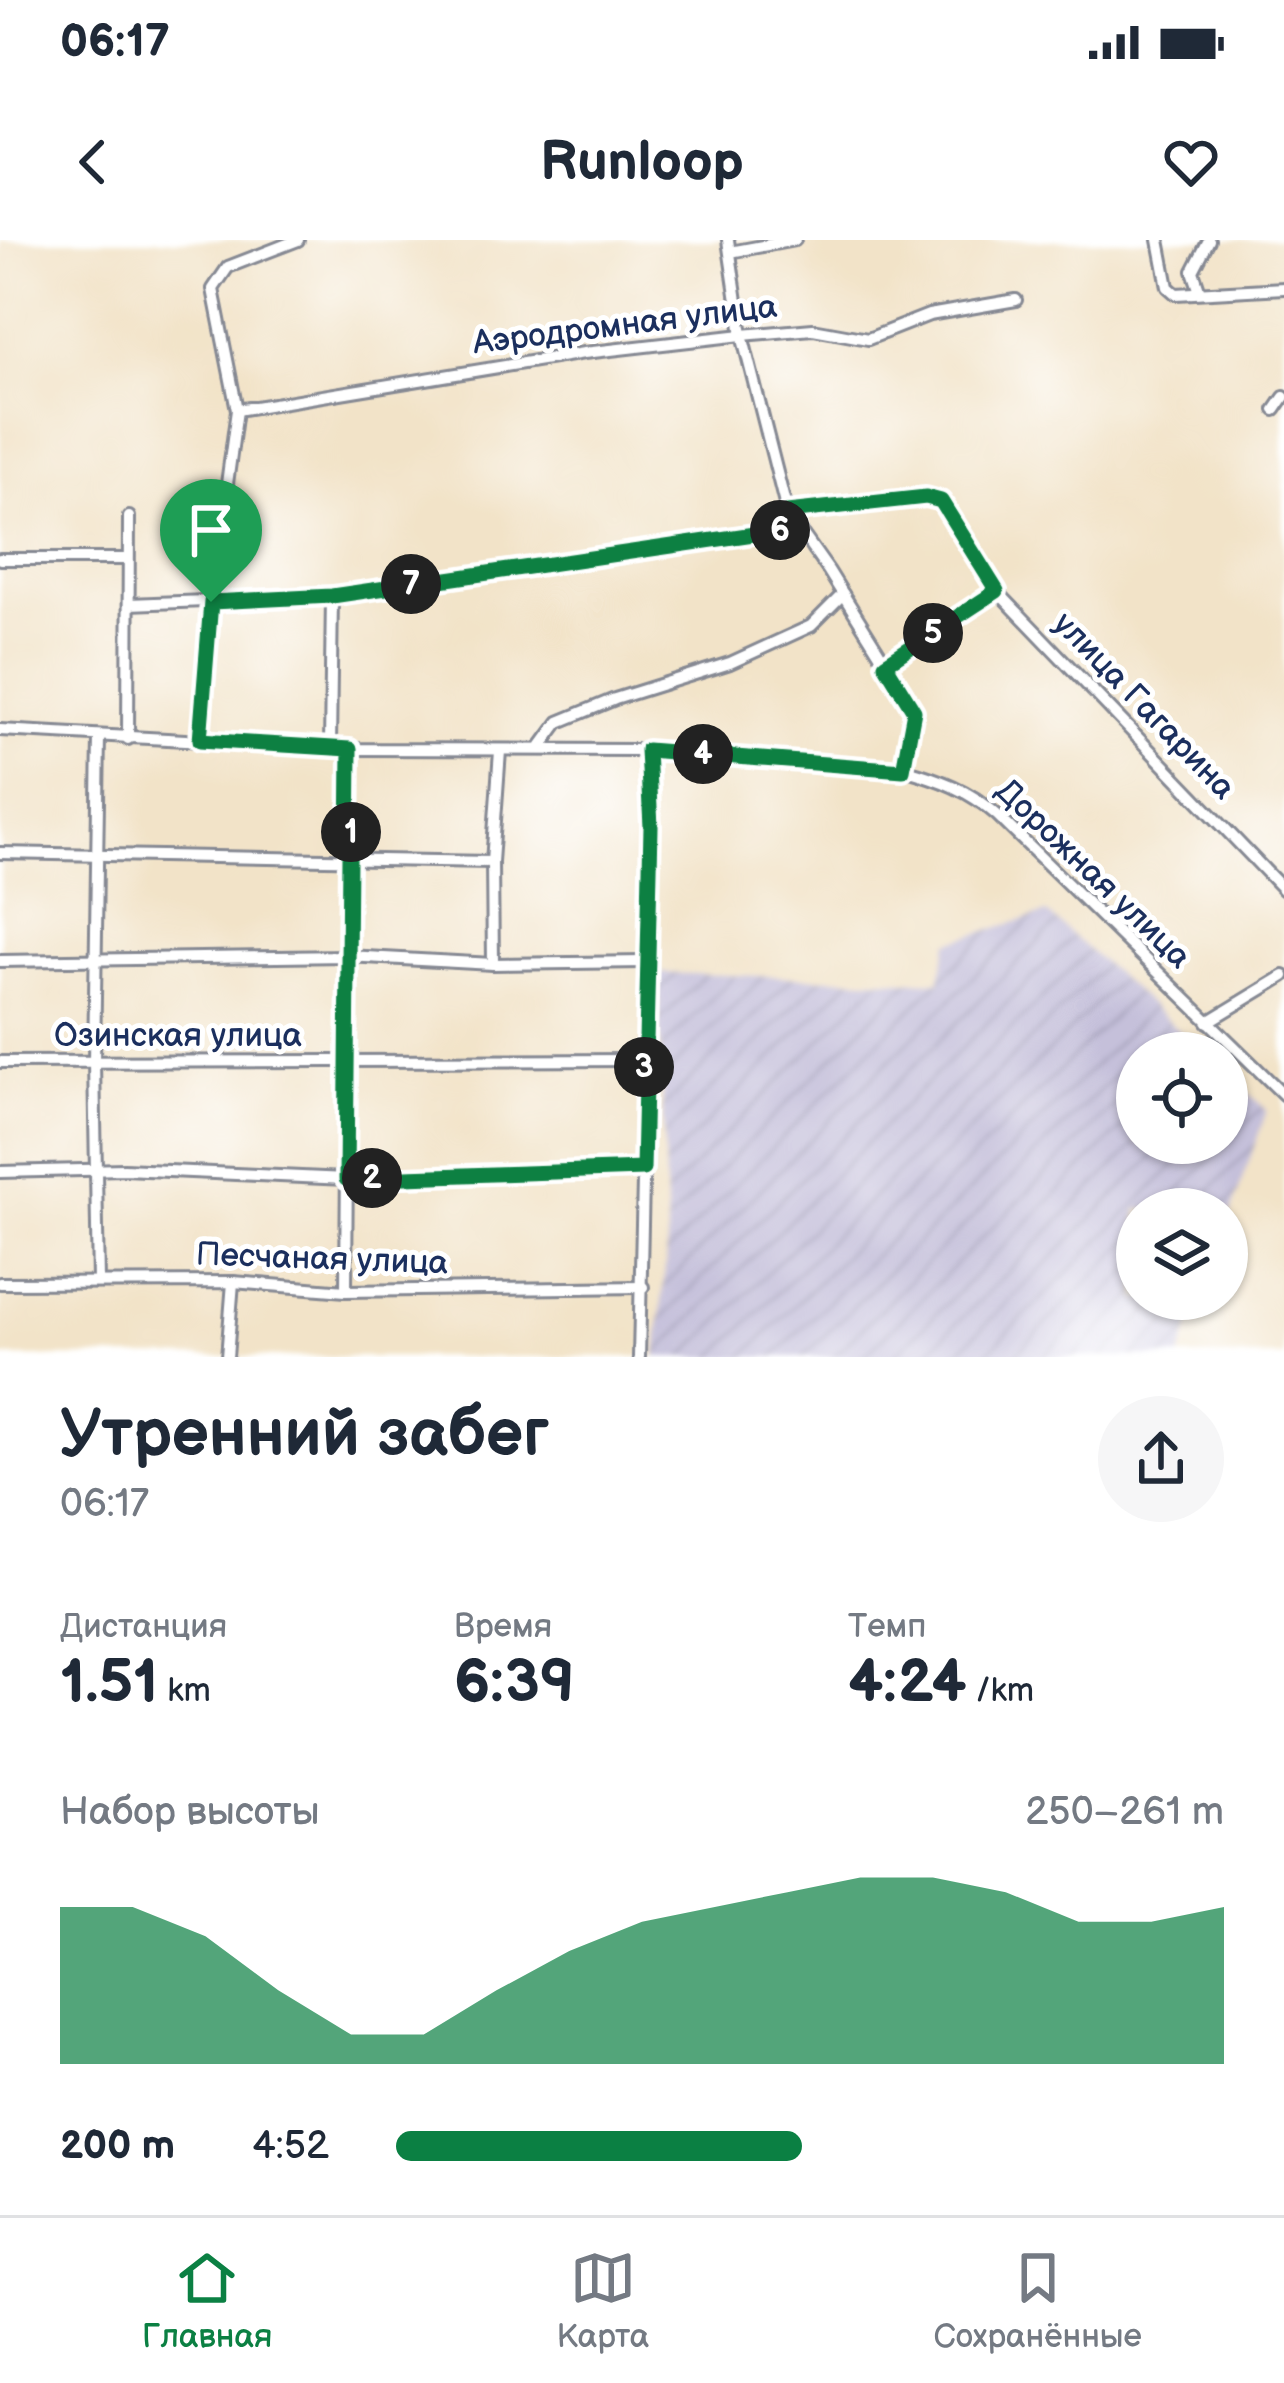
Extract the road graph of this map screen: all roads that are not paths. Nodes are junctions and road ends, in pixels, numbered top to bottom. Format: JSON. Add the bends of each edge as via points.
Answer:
{"nodes":[{"id":1,"x":298,"y":240,"type":"edge"},
{"id":2,"x":795,"y":240,"type":"edge"},
{"id":3,"x":1159,"y":240,"type":"edge"},
{"id":4,"x":1209,"y":240,"type":"edge"},
{"id":5,"x":729,"y":246,"type":"edge"},
{"id":6,"x":1284,"y":288,"type":"edge"},
{"id":7,"x":1200,"y":292,"type":"junction"},
{"id":8,"x":1016,"y":300,"type":"dead end"},
{"id":9,"x":742,"y":335,"type":"junction"},
{"id":10,"x":1284,"y":397,"type":"edge"},
{"id":11,"x":237,"y":410,"type":"junction"},
{"id":12,"x":1275,"y":410,"type":"dead end"},
{"id":13,"x":787,"y":512,"type":"junction"},
{"id":14,"x":129,"y":517,"type":"dead end"},
{"id":15,"x":796,"y":527,"type":"junction"},
{"id":16,"x":127,"y":559,"type":"junction"},
{"id":17,"x":0,"y":560,"type":"edge"},
{"id":18,"x":997,"y":591,"type":"junction"},
{"id":19,"x":843,"y":594,"type":"junction"},
{"id":20,"x":332,"y":596,"type":"junction"},
{"id":21,"x":211,"y":602,"type":"junction"},
{"id":22,"x":130,"y":604,"type":"junction"},
{"id":23,"x":885,"y":664,"type":"junction"},
{"id":24,"x":0,"y":730,"type":"edge"},
{"id":25,"x":99,"y":736,"type":"junction"},
{"id":26,"x":128,"y":739,"type":"junction"},
{"id":27,"x":200,"y":740,"type":"junction"},
{"id":28,"x":330,"y":746,"type":"junction"},
{"id":29,"x":540,"y":748,"type":"junction"},
{"id":30,"x":350,"y":749,"type":"junction"},
{"id":31,"x":647,"y":750,"type":"junction"},
{"id":32,"x":500,"y":752,"type":"junction"},
{"id":33,"x":903,"y":770,"type":"junction"},
{"id":34,"x":0,"y":853,"type":"edge"},
{"id":35,"x":95,"y":856,"type":"junction"},
{"id":36,"x":351,"y":857,"type":"junction"},
{"id":37,"x":492,"y":862,"type":"junction"},
{"id":38,"x":1284,"y":890,"type":"edge"},
{"id":39,"x":347,"y":956,"type":"junction"},
{"id":40,"x":96,"y":961,"type":"junction"},
{"id":41,"x":0,"y":962,"type":"edge"},
{"id":42,"x":645,"y":962,"type":"junction"},
{"id":43,"x":493,"y":964,"type":"junction"},
{"id":44,"x":1284,"y":976,"type":"edge"},
{"id":45,"x":1208,"y":1022,"type":"junction"},
{"id":46,"x":644,"y":1060,"type":"junction"},
{"id":47,"x":0,"y":1062,"type":"edge"},
{"id":48,"x":94,"y":1062,"type":"junction"},
{"id":49,"x":349,"y":1064,"type":"junction"},
{"id":50,"x":1284,"y":1095,"type":"edge"},
{"id":51,"x":643,"y":1169,"type":"junction"},
{"id":52,"x":96,"y":1171,"type":"junction"},
{"id":53,"x":0,"y":1172,"type":"edge"},
{"id":54,"x":346,"y":1179,"type":"junction"},
{"id":55,"x":98,"y":1282,"type":"junction"},
{"id":56,"x":233,"y":1282,"type":"junction"},
{"id":57,"x":0,"y":1283,"type":"edge"},
{"id":58,"x":643,"y":1288,"type":"junction"},
{"id":59,"x":346,"y":1291,"type":"junction"},
{"id":60,"x":227,"y":1357,"type":"edge"},
{"id":61,"x":639,"y":1357,"type":"edge"}],
"edges":[{"from":1,"to":11,"type":"street","via":[[239,261],[216,281]]},
{"from":2,"to":5,"type":"street"},
{"from":3,"to":7,"type":"street","via":[[1171,291]]},
{"from":4,"to":7,"type":"street","via":[[1193,271]]},
{"from":5,"to":9,"type":"street"},
{"from":6,"to":7,"type":"street"},
{"from":8,"to":9,"type":"street","name":"Аэродромная улица","via":[[929,315],[868,339],[813,329]]},
{"from":9,"to":11,"type":"street","name":"Аэродромная улица","via":[[584,352]]},
{"from":9,"to":13,"type":"street"},
{"from":10,"to":12,"type":"street"},
{"from":11,"to":21,"type":"street"},
{"from":13,"to":15,"type":"street"},
{"from":13,"to":18,"type":"street","name":"улица Гагарина","via":[[937,499]]},
{"from":14,"to":16,"type":"street"},
{"from":15,"to":19,"type":"street"},
{"from":15,"to":20,"type":"street"},
{"from":16,"to":17,"type":"street"},
{"from":16,"to":22,"type":"street"},
{"from":18,"to":23,"type":"street"},
{"from":18,"to":38,"type":"street","name":"улица Гагарина"},
{"from":19,"to":23,"type":"street"},
{"from":19,"to":29,"type":"street","via":[[801,631],[559,722]]},
{"from":20,"to":21,"type":"street"},
{"from":20,"to":28,"type":"street"},
{"from":21,"to":22,"type":"street"},
{"from":21,"to":27,"type":"street"},
{"from":22,"to":26,"type":"street"},
{"from":23,"to":33,"type":"street","via":[[914,711]]},
{"from":24,"to":25,"type":"street","name":"Дорожная улица"},
{"from":25,"to":26,"type":"street","name":"Дорожная улица"},
{"from":25,"to":35,"type":"street"},
{"from":26,"to":27,"type":"street","name":"Дорожная улица"},
{"from":27,"to":28,"type":"street","name":"Дорожная улица"},
{"from":28,"to":30,"type":"street","name":"Дорожная улица"},
{"from":29,"to":31,"type":"street","name":"Дорожная улица"},
{"from":29,"to":32,"type":"street","name":"Дорожная улица"},
{"from":30,"to":32,"type":"street","name":"Дорожная улица"},
{"from":30,"to":36,"type":"street"},
{"from":31,"to":33,"type":"street","name":"Дорожная улица"},
{"from":31,"to":42,"type":"street"},
{"from":32,"to":37,"type":"street"},
{"from":33,"to":45,"type":"street","name":"Дорожная улица","via":[[940,778],[982,802]]},
{"from":34,"to":35,"type":"street"},
{"from":35,"to":36,"type":"street"},
{"from":35,"to":40,"type":"street"},
{"from":36,"to":37,"type":"street"},
{"from":36,"to":39,"type":"street"},
{"from":37,"to":43,"type":"street"},
{"from":39,"to":40,"type":"street"},
{"from":39,"to":43,"type":"street"},
{"from":39,"to":49,"type":"street"},
{"from":40,"to":41,"type":"street"},
{"from":40,"to":48,"type":"street"},
{"from":42,"to":43,"type":"street"},
{"from":42,"to":46,"type":"street"},
{"from":44,"to":45,"type":"street"},
{"from":45,"to":50,"type":"street","name":"Дорожная улица"},
{"from":46,"to":49,"type":"street","name":"Озинская улица"},
{"from":46,"to":51,"type":"street"},
{"from":47,"to":48,"type":"street","name":"Озинская улица"},
{"from":48,"to":49,"type":"street","name":"Озинская улица"},
{"from":48,"to":52,"type":"street"},
{"from":49,"to":54,"type":"street"},
{"from":51,"to":54,"type":"street"},
{"from":51,"to":58,"type":"street"},
{"from":52,"to":53,"type":"street"},
{"from":52,"to":54,"type":"street"},
{"from":52,"to":55,"type":"street"},
{"from":54,"to":59,"type":"street"},
{"from":55,"to":56,"type":"street","name":"Песчаная улица"},
{"from":55,"to":57,"type":"street","name":"Песчаная улица"},
{"from":56,"to":59,"type":"street","name":"Песчаная улица"},
{"from":56,"to":60,"type":"street"},
{"from":58,"to":59,"type":"street","name":"Песчаная улица"},
{"from":58,"to":61,"type":"street"}]}
